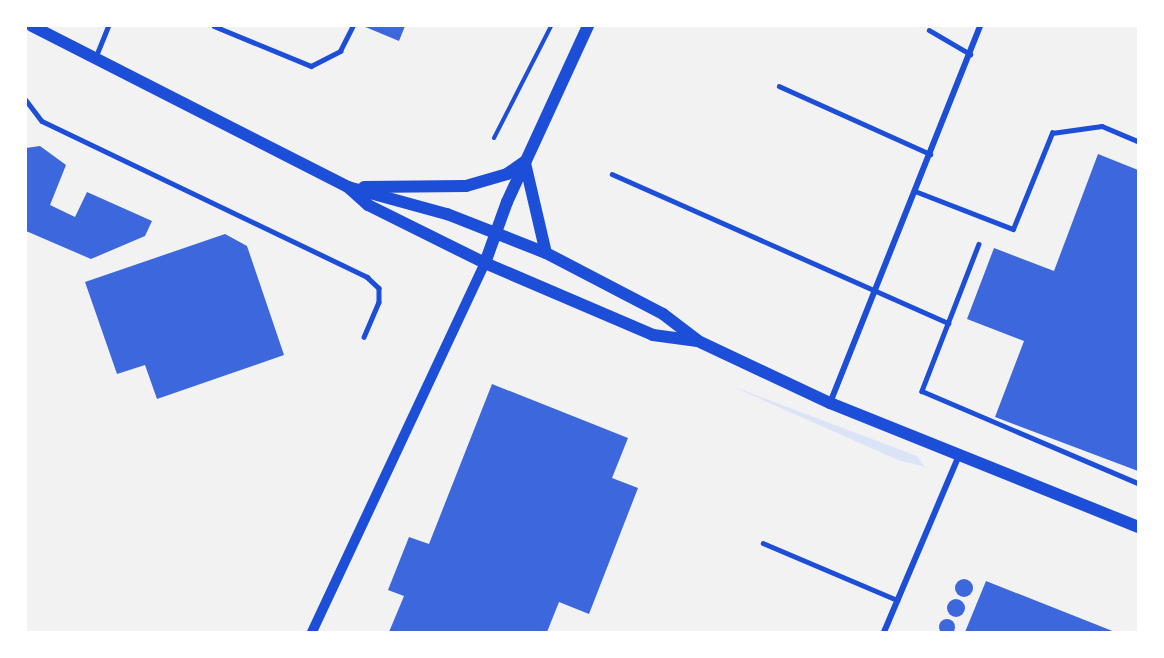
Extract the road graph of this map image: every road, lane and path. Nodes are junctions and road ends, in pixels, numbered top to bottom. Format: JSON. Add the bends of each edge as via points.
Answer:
{"nodes":[{"id":1,"x":32,"y":26,"type":"edge"},
{"id":2,"x":108,"y":26,"type":"edge"},
{"id":3,"x":214,"y":26,"type":"edge"},
{"id":4,"x":353,"y":26,"type":"edge"},
{"id":5,"x":551,"y":26,"type":"edge"},
{"id":6,"x":588,"y":26,"type":"edge"},
{"id":7,"x":980,"y":26,"type":"edge"},
{"id":8,"x":929,"y":30,"type":"dead end"},
{"id":9,"x":970,"y":54,"type":"junction"},
{"id":10,"x":96,"y":56,"type":"junction"},
{"id":11,"x":779,"y":86,"type":"dead end"},
{"id":12,"x":26,"y":100,"type":"edge"},
{"id":13,"x":494,"y":138,"type":"dead end"},
{"id":14,"x":1138,"y":141,"type":"edge"},
{"id":15,"x":930,"y":154,"type":"junction"},
{"id":16,"x":525,"y":162,"type":"junction"},
{"id":17,"x":612,"y":174,"type":"dead end"},
{"id":18,"x":348,"y":187,"type":"junction"},
{"id":19,"x":915,"y":191,"type":"junction"},
{"id":20,"x":496,"y":233,"type":"junction"},
{"id":21,"x":979,"y":244,"type":"dead end"},
{"id":22,"x":546,"y":253,"type":"junction"},
{"id":23,"x":485,"y":263,"type":"junction"},
{"id":24,"x":874,"y":291,"type":"junction"},
{"id":25,"x":948,"y":323,"type":"junction"},
{"id":26,"x":364,"y":337,"type":"dead end"},
{"id":27,"x":698,"y":340,"type":"junction"},
{"id":28,"x":830,"y":403,"type":"junction"},
{"id":29,"x":959,"y":455,"type":"junction"},
{"id":30,"x":1138,"y":483,"type":"edge"},
{"id":31,"x":1138,"y":526,"type":"edge"},
{"id":32,"x":763,"y":543,"type":"dead end"},
{"id":33,"x":897,"y":600,"type":"junction"},
{"id":34,"x":312,"y":633,"type":"edge"},
{"id":35,"x":884,"y":633,"type":"edge"}],
"edges":[{"from":1,"to":10,"type":"main road"},
{"from":2,"to":10,"type":"lane"},
{"from":3,"to":4,"type":"lane","via":[[311,66],[340,51]]},
{"from":5,"to":13,"type":"path"},
{"from":6,"to":16,"type":"main road"},
{"from":7,"to":9,"type":"street"},
{"from":8,"to":9,"type":"lane"},
{"from":9,"to":15,"type":"street"},
{"from":10,"to":18,"type":"main road"},
{"from":11,"to":15,"type":"lane"},
{"from":12,"to":26,"type":"lane","via":[[42,121],[367,277],[379,288],[379,302]]},
{"from":14,"to":19,"type":"lane","via":[[1102,126],[1052,133],[1013,228]]},
{"from":15,"to":19,"type":"street"},
{"from":16,"to":18,"type":"main road","via":[[507,174],[466,186]]},
{"from":16,"to":20,"type":"main road"},
{"from":16,"to":22,"type":"main road"},
{"from":17,"to":24,"type":"lane"},
{"from":18,"to":20,"type":"main road"},
{"from":18,"to":23,"type":"main road","via":[[368,205]]},
{"from":19,"to":24,"type":"street"},
{"from":20,"to":22,"type":"main road"},
{"from":20,"to":23,"type":"main road"},
{"from":21,"to":25,"type":"lane"},
{"from":22,"to":27,"type":"main road","via":[[663,314]]},
{"from":23,"to":27,"type":"main road","via":[[653,335]]},
{"from":23,"to":34,"type":"street"},
{"from":24,"to":25,"type":"lane"},
{"from":24,"to":28,"type":"street"},
{"from":25,"to":30,"type":"lane","via":[[922,392]]},
{"from":27,"to":28,"type":"main road"},
{"from":28,"to":29,"type":"main road"},
{"from":29,"to":31,"type":"main road"},
{"from":29,"to":33,"type":"street"},
{"from":32,"to":33,"type":"lane"},
{"from":33,"to":35,"type":"street"}]}
